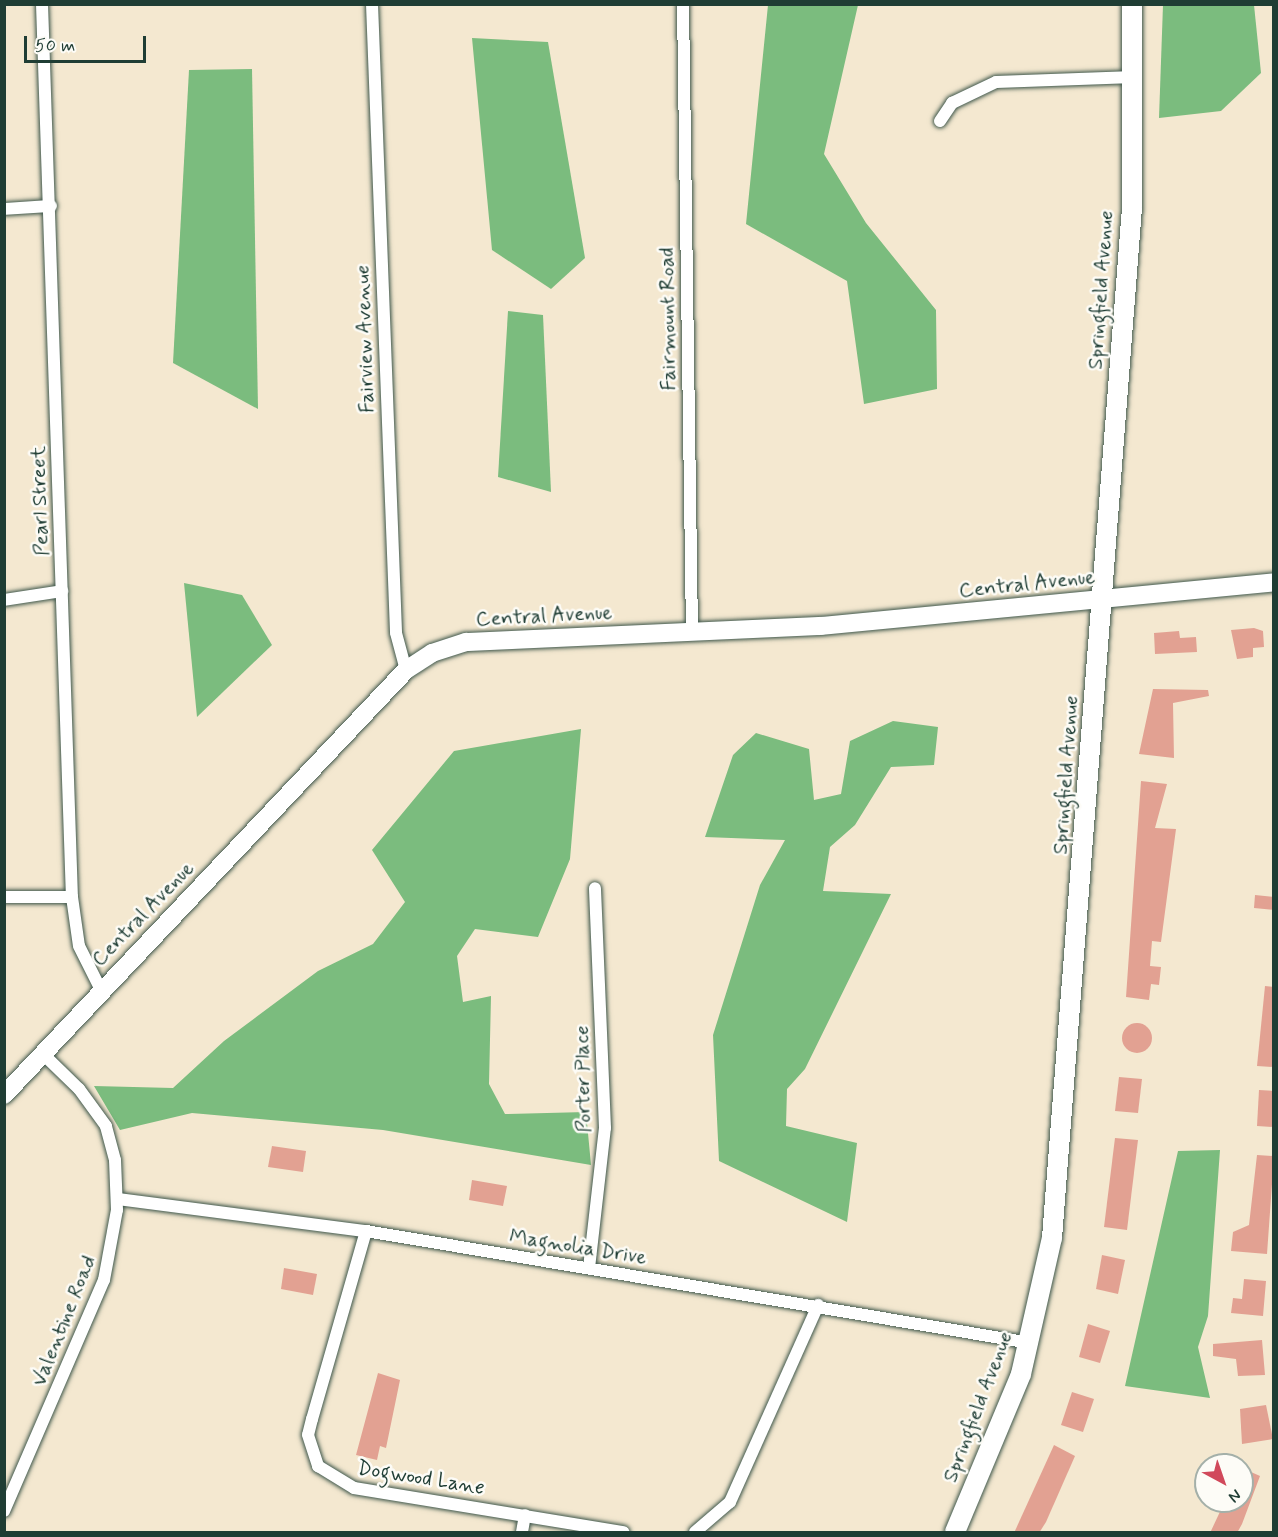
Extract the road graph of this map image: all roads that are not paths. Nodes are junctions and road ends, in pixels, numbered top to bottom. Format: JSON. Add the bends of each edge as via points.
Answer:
{"nodes":[{"id":1,"x":42,"y":4,"type":"edge"},
{"id":2,"x":372,"y":4,"type":"edge"},
{"id":3,"x":683,"y":4,"type":"edge"},
{"id":4,"x":1132,"y":4,"type":"edge"},
{"id":5,"x":1134,"y":77,"type":"junction"},
{"id":6,"x":940,"y":121,"type":"dead end"},
{"id":7,"x":51,"y":206,"type":"junction"},
{"id":8,"x":4,"y":209,"type":"edge"},
{"id":9,"x":1274,"y":582,"type":"edge"},
{"id":10,"x":62,"y":591,"type":"junction"},
{"id":11,"x":1102,"y":598,"type":"junction"},
{"id":12,"x":4,"y":600,"type":"edge"},
{"id":13,"x":692,"y":633,"type":"junction"},
{"id":14,"x":406,"y":670,"type":"junction"},
{"id":15,"x":595,"y":888,"type":"dead end"},
{"id":16,"x":4,"y":897,"type":"edge"},
{"id":17,"x":72,"y":897,"type":"junction"},
{"id":18,"x":101,"y":990,"type":"junction"},
{"id":19,"x":43,"y":1054,"type":"junction"},
{"id":20,"x":4,"y":1095,"type":"edge"},
{"id":21,"x":118,"y":1199,"type":"junction"},
{"id":22,"x":366,"y":1232,"type":"junction"},
{"id":23,"x":589,"y":1268,"type":"junction"},
{"id":24,"x":818,"y":1305,"type":"junction"},
{"id":25,"x":1030,"y":1344,"type":"junction"},
{"id":26,"x":4,"y":1511,"type":"edge"},
{"id":27,"x":525,"y":1515,"type":"junction"},
{"id":28,"x":522,"y":1533,"type":"edge"},
{"id":29,"x":623,"y":1533,"type":"edge"},
{"id":30,"x":695,"y":1533,"type":"edge"},
{"id":31,"x":955,"y":1533,"type":"edge"}],
"edges":[{"from":1,"to":7,"type":"street","name":"Pearl Street"},
{"from":2,"to":14,"type":"street","name":"Fairview Avenue","via":[[396,633]]},
{"from":3,"to":13,"type":"street","name":"Fairmount Road"},
{"from":4,"to":5,"type":"main road","name":"Springfield Avenue"},
{"from":5,"to":6,"type":"street","via":[[996,82],[952,103]]},
{"from":5,"to":11,"type":"main road","name":"Springfield Avenue","via":[[1132,207]]},
{"from":7,"to":8,"type":"street"},
{"from":7,"to":10,"type":"street","name":"Pearl Street"},
{"from":9,"to":11,"type":"street","name":"Central Avenue"},
{"from":10,"to":12,"type":"street"},
{"from":10,"to":17,"type":"street","name":"Pearl Street"},
{"from":11,"to":13,"type":"street","name":"Central Avenue","via":[[821,626]]},
{"from":11,"to":25,"type":"main road","name":"Springfield Avenue","via":[[1052,1238]]},
{"from":13,"to":14,"type":"street","name":"Central Avenue","via":[[466,642],[432,653]]},
{"from":14,"to":18,"type":"street","name":"Central Avenue"},
{"from":15,"to":23,"type":"street","name":"Porter Place","via":[[605,1128]]},
{"from":16,"to":17,"type":"street"},
{"from":17,"to":18,"type":"street","name":"Pearl Street","via":[[79,946]]},
{"from":18,"to":19,"type":"street","name":"Central Avenue"},
{"from":19,"to":20,"type":"street","name":"Central Avenue"},
{"from":19,"to":21,"type":"street","name":"Valentine Road","via":[[79,1089],[106,1126]]},
{"from":21,"to":22,"type":"street","name":"Magnolia Drive"},
{"from":21,"to":26,"type":"street","name":"Valentine Road","via":[[104,1280]]},
{"from":22,"to":23,"type":"street","name":"Magnolia Drive"},
{"from":22,"to":27,"type":"street","name":"Dogwood Lane","via":[[312,1419],[310,1444],[318,1466],[354,1488]]},
{"from":23,"to":24,"type":"street","name":"Magnolia Drive"},
{"from":24,"to":25,"type":"street","name":"Magnolia Drive"},
{"from":24,"to":30,"type":"street","via":[[730,1502]]},
{"from":25,"to":31,"type":"main road","name":"Springfield Avenue"},
{"from":27,"to":28,"type":"street"},
{"from":27,"to":29,"type":"street","name":"Dogwood Lane"}]}
